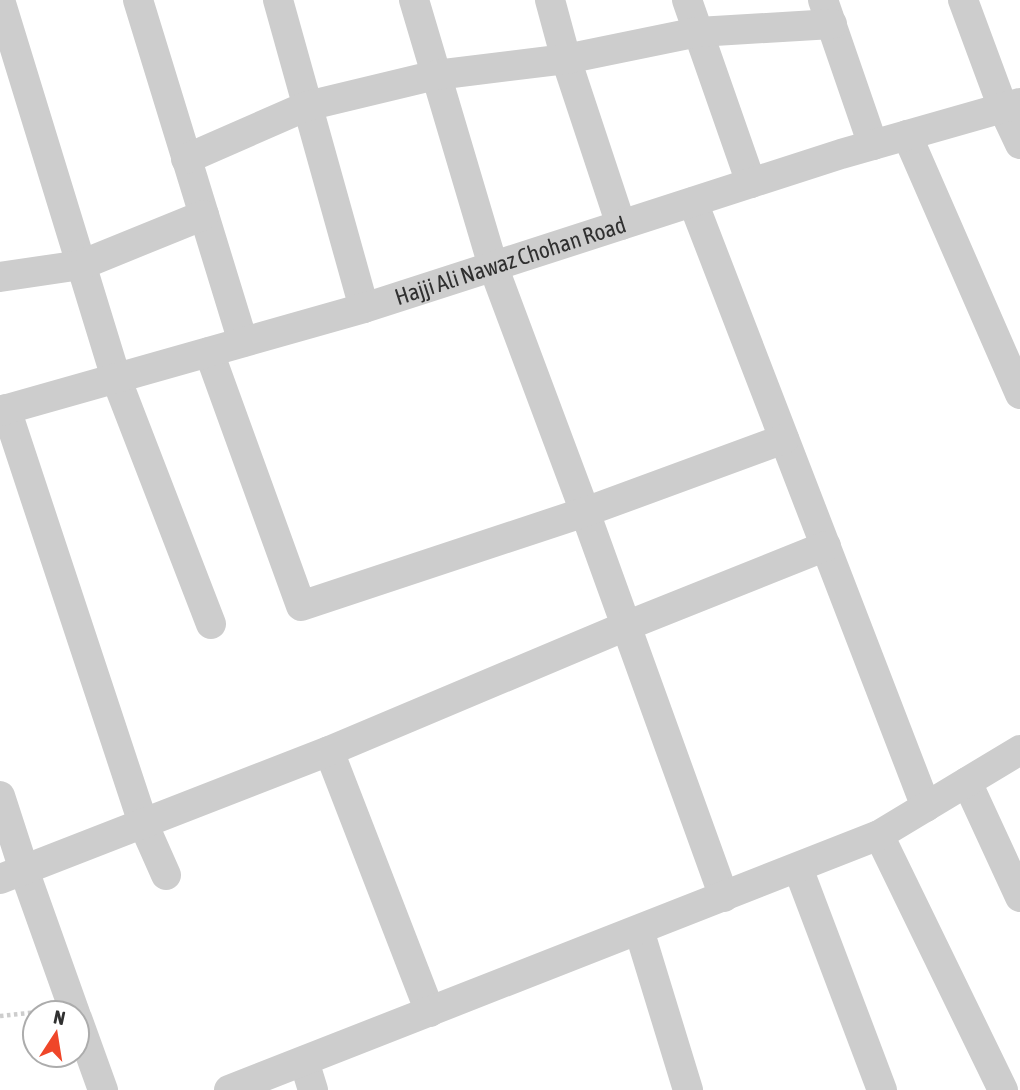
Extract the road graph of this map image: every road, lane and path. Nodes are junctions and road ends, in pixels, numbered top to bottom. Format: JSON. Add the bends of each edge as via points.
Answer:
{"nodes":[{"id":1,"x":1,"y":0,"type":"edge"},
{"id":2,"x":138,"y":0,"type":"edge"},
{"id":3,"x":278,"y":0,"type":"edge"},
{"id":4,"x":414,"y":0,"type":"edge"},
{"id":5,"x":550,"y":0,"type":"edge"},
{"id":6,"x":687,"y":0,"type":"edge"},
{"id":7,"x":963,"y":0,"type":"edge"},
{"id":8,"x":828,"y":12,"type":"edge"},
{"id":9,"x":698,"y":32,"type":"junction"},
{"id":10,"x":566,"y":59,"type":"junction"},
{"id":11,"x":436,"y":75,"type":"junction"},
{"id":12,"x":307,"y":106,"type":"junction"},
{"id":13,"x":1011,"y":106,"type":"edge"},
{"id":14,"x":907,"y":135,"type":"junction"},
{"id":15,"x":873,"y":145,"type":"junction"},
{"id":16,"x":1020,"y":145,"type":"edge"},
{"id":17,"x":186,"y":159,"type":"junction"},
{"id":18,"x":751,"y":183,"type":"junction"},
{"id":19,"x":693,"y":202,"type":"junction"},
{"id":20,"x":204,"y":215,"type":"junction"},
{"id":21,"x":621,"y":225,"type":"junction"},
{"id":22,"x":81,"y":265,"type":"junction"},
{"id":23,"x":492,"y":266,"type":"junction"},
{"id":24,"x":0,"y":277,"type":"edge"},
{"id":25,"x":364,"y":308,"type":"junction"},
{"id":26,"x":243,"y":342,"type":"junction"},
{"id":27,"x":209,"y":352,"type":"junction"},
{"id":28,"x":116,"y":378,"type":"junction"},
{"id":29,"x":1020,"y":394,"type":"edge"},
{"id":30,"x":3,"y":410,"type":"edge"},
{"id":31,"x":785,"y":439,"type":"junction"},
{"id":32,"x":585,"y":512,"type":"junction"},
{"id":33,"x":826,"y":546,"type":"junction"},
{"id":34,"x":211,"y":624,"type":"dead end"},
{"id":35,"x":626,"y":626,"type":"junction"},
{"id":36,"x":1020,"y":750,"type":"edge"},
{"id":37,"x":329,"y":751,"type":"junction"},
{"id":38,"x":967,"y":782,"type":"junction"},
{"id":39,"x":0,"y":796,"type":"edge"},
{"id":40,"x":926,"y":807,"type":"junction"},
{"id":41,"x":142,"y":823,"type":"junction"},
{"id":42,"x":879,"y":835,"type":"junction"},
{"id":43,"x":798,"y":868,"type":"junction"},
{"id":44,"x":12,"y":875,"type":"edge"},
{"id":45,"x":166,"y":875,"type":"dead end"},
{"id":46,"x":724,"y":897,"type":"junction"},
{"id":47,"x":1020,"y":897,"type":"edge"},
{"id":48,"x":639,"y":930,"type":"junction"},
{"id":49,"x":69,"y":999,"type":"edge"},
{"id":50,"x":430,"y":1012,"type":"junction"},
{"id":51,"x":21,"y":1015,"type":"edge"},
{"id":52,"x":0,"y":1016,"type":"edge"},
{"id":53,"x":91,"y":1057,"type":"edge"},
{"id":54,"x":304,"y":1061,"type":"junction"},
{"id":55,"x":103,"y":1090,"type":"edge"},
{"id":56,"x":229,"y":1090,"type":"edge"},
{"id":57,"x":313,"y":1090,"type":"edge"},
{"id":58,"x":688,"y":1090,"type":"edge"},
{"id":59,"x":882,"y":1090,"type":"edge"},
{"id":60,"x":1003,"y":1090,"type":"edge"}],
"edges":[{"from":1,"to":22,"type":"street"},
{"from":2,"to":17,"type":"street"},
{"from":3,"to":12,"type":"street"},
{"from":4,"to":11,"type":"street"},
{"from":5,"to":10,"type":"street"},
{"from":6,"to":9,"type":"street"},
{"from":7,"to":13,"type":"street"},
{"from":8,"to":9,"type":"street"},
{"from":8,"to":15,"type":"street"},
{"from":9,"to":10,"type":"street"},
{"from":9,"to":18,"type":"street"},
{"from":10,"to":11,"type":"street"},
{"from":10,"to":21,"type":"street"},
{"from":11,"to":12,"type":"street"},
{"from":11,"to":23,"type":"street"},
{"from":12,"to":17,"type":"street"},
{"from":12,"to":25,"type":"street"},
{"from":13,"to":14,"type":"street","name":"Hajji Ali Nawaz Chohan Road"},
{"from":13,"to":16,"type":"street"},
{"from":14,"to":15,"type":"street","name":"Hajji Ali Nawaz Chohan Road"},
{"from":14,"to":29,"type":"street"},
{"from":15,"to":18,"type":"street","name":"Hajji Ali Nawaz Chohan Road"},
{"from":17,"to":20,"type":"street"},
{"from":18,"to":19,"type":"street","name":"Hajji Ali Nawaz Chohan Road"},
{"from":19,"to":21,"type":"street","name":"Hajji Ali Nawaz Chohan Road"},
{"from":19,"to":31,"type":"street"},
{"from":20,"to":22,"type":"street"},
{"from":20,"to":26,"type":"street"},
{"from":21,"to":23,"type":"street","name":"Hajji Ali Nawaz Chohan Road"},
{"from":22,"to":24,"type":"street"},
{"from":22,"to":28,"type":"street"},
{"from":23,"to":25,"type":"street","name":"Hajji Ali Nawaz Chohan Road"},
{"from":23,"to":32,"type":"street"},
{"from":25,"to":26,"type":"street","name":"Hajji Ali Nawaz Chohan Road"},
{"from":26,"to":27,"type":"street","name":"Hajji Ali Nawaz Chohan Road"},
{"from":27,"to":28,"type":"street","name":"Hajji Ali Nawaz Chohan Road"},
{"from":27,"to":32,"type":"street","via":[[301,606]]},
{"from":28,"to":30,"type":"street","name":"Hajji Ali Nawaz Chohan Road"},
{"from":28,"to":34,"type":"street"},
{"from":30,"to":41,"type":"street"},
{"from":31,"to":32,"type":"street"},
{"from":31,"to":33,"type":"street"},
{"from":32,"to":35,"type":"street"},
{"from":33,"to":35,"type":"street"},
{"from":33,"to":40,"type":"street"},
{"from":35,"to":37,"type":"street"},
{"from":35,"to":46,"type":"street"},
{"from":36,"to":38,"type":"street"},
{"from":37,"to":41,"type":"street"},
{"from":37,"to":50,"type":"street"},
{"from":38,"to":40,"type":"street"},
{"from":38,"to":47,"type":"street"},
{"from":39,"to":44,"type":"street"},
{"from":40,"to":42,"type":"street"},
{"from":41,"to":44,"type":"street"},
{"from":41,"to":45,"type":"street"},
{"from":42,"to":43,"type":"street"},
{"from":42,"to":60,"type":"street"},
{"from":43,"to":46,"type":"street"},
{"from":43,"to":59,"type":"street"},
{"from":44,"to":49,"type":"street"},
{"from":46,"to":48,"type":"street"},
{"from":48,"to":50,"type":"street"},
{"from":48,"to":58,"type":"street"},
{"from":50,"to":54,"type":"street"},
{"from":51,"to":52,"type":"path"},
{"from":53,"to":55,"type":"street"},
{"from":54,"to":56,"type":"street"},
{"from":54,"to":57,"type":"street"}]}
